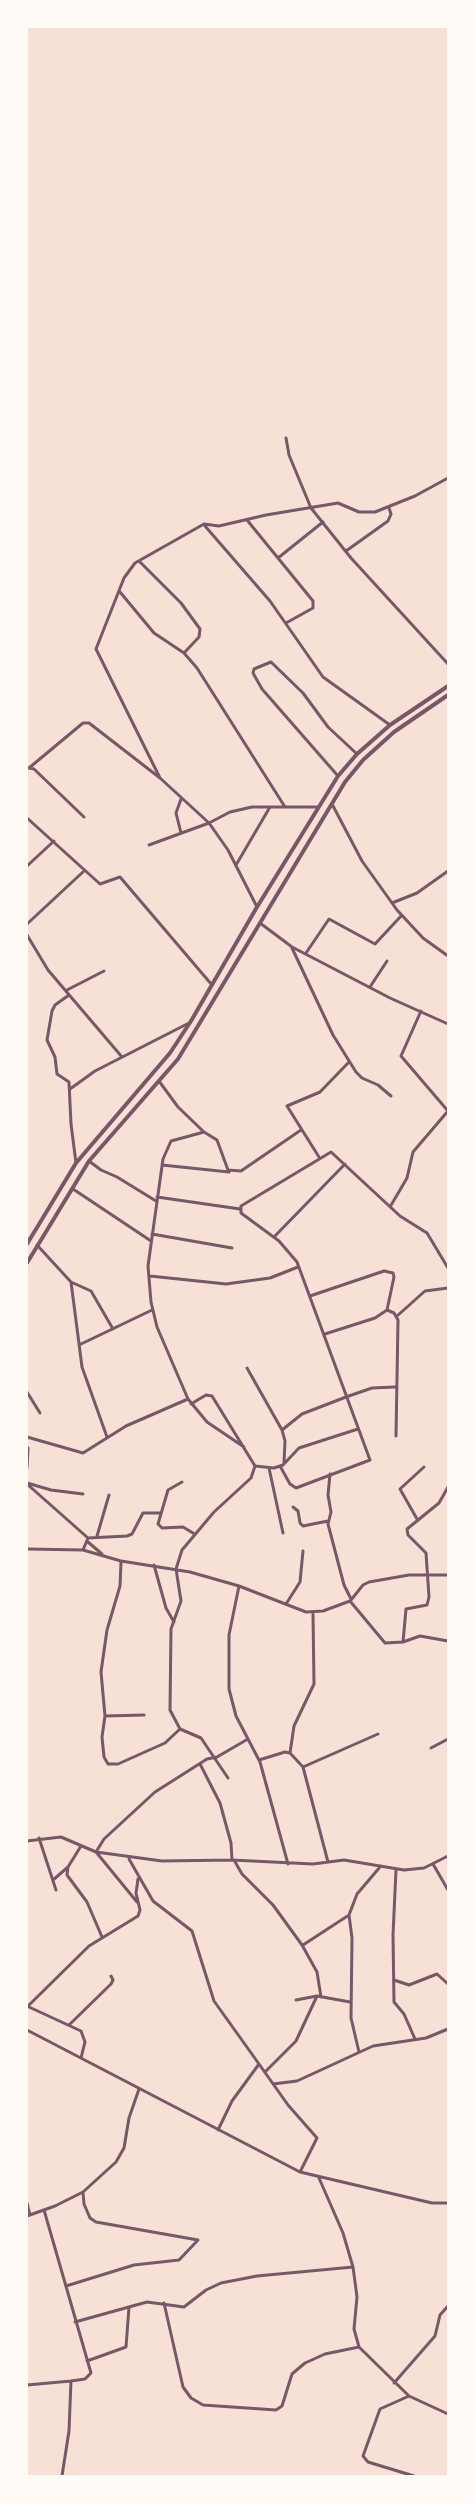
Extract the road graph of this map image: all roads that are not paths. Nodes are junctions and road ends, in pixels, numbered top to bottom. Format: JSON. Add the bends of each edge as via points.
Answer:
{"nodes":[{"id":1,"x":286,"y":438,"type":"dead end"},
{"id":2,"x":448,"y":478,"type":"edge"},
{"id":3,"x":311,"y":507,"type":"junction"},
{"id":4,"x":389,"y":508,"type":"junction"},
{"id":5,"x":246,"y":520,"type":"junction"},
{"id":6,"x":322,"y":522,"type":"junction"},
{"id":7,"x":204,"y":524,"type":"junction"},
{"id":8,"x":346,"y":551,"type":"junction"},
{"id":9,"x":278,"y":558,"type":"junction"},
{"id":10,"x":139,"y":561,"type":"junction"},
{"id":11,"x":120,"y":592,"type":"junction"},
{"id":12,"x":286,"y":622,"type":"junction"},
{"id":13,"x":183,"y":653,"type":"junction"},
{"id":14,"x":448,"y":664,"type":"edge"},
{"id":15,"x":448,"y":686,"type":"edge"},
{"id":16,"x":448,"y":695,"type":"edge"},
{"id":17,"x":390,"y":725,"type":"junction"},
{"id":18,"x":357,"y":754,"type":"junction"},
{"id":19,"x":28,"y":768,"type":"edge"},
{"id":20,"x":338,"y":776,"type":"junction"},
{"id":21,"x":160,"y":778,"type":"junction"},
{"id":22,"x":181,"y":799,"type":"junction"},
{"id":23,"x":331,"y":803,"type":"junction"},
{"id":24,"x":270,"y":807,"type":"junction"},
{"id":25,"x":285,"y":807,"type":"junction"},
{"id":26,"x":318,"y":807,"type":"junction"},
{"id":27,"x":84,"y":817,"type":"dead end"},
{"id":28,"x":27,"y":818,"type":"edge"},
{"id":29,"x":209,"y":823,"type":"junction"},
{"id":30,"x":181,"y":833,"type":"junction"},
{"id":31,"x":54,"y":841,"type":"junction"},
{"id":32,"x":149,"y":845,"type":"dead end"},
{"id":33,"x":236,"y":865,"type":"junction"},
{"id":34,"x":27,"y":866,"type":"edge"},
{"id":35,"x":84,"y":871,"type":"junction"},
{"id":36,"x":448,"y":872,"type":"edge"},
{"id":37,"x":392,"y":903,"type":"junction"},
{"id":38,"x":258,"y":907,"type":"junction"},
{"id":39,"x":402,"y":915,"type":"junction"},
{"id":40,"x":259,"y":922,"type":"junction"},
{"id":41,"x":27,"y":924,"type":"edge"},
{"id":42,"x":27,"y":935,"type":"edge"},
{"id":43,"x":291,"y":946,"type":"junction"},
{"id":44,"x":306,"y":953,"type":"junction"},
{"id":45,"x":448,"y":956,"type":"edge"},
{"id":46,"x":387,"y":961,"type":"dead end"},
{"id":47,"x":104,"y":971,"type":"dead end"},
{"id":48,"x":213,"y":987,"type":"junction"},
{"id":49,"x":370,"y":987,"type":"junction"},
{"id":50,"x":66,"y":990,"type":"junction"},
{"id":51,"x":69,"y":995,"type":"junction"},
{"id":52,"x":421,"y":1011,"type":"junction"},
{"id":53,"x":191,"y":1021,"type":"junction"},
{"id":54,"x":448,"y":1024,"type":"edge"},
{"id":55,"x":122,"y":1057,"type":"junction"},
{"id":56,"x":349,"y":1062,"type":"junction"},
{"id":57,"x":159,"y":1081,"type":"junction"},
{"id":58,"x":70,"y":1089,"type":"junction"},
{"id":59,"x":391,"y":1096,"type":"dead end"},
{"id":60,"x":448,"y":1111,"type":"edge"},
{"id":61,"x":301,"y":1130,"type":"junction"},
{"id":62,"x":204,"y":1132,"type":"junction"},
{"id":63,"x":319,"y":1157,"type":"junction"},
{"id":64,"x":89,"y":1161,"type":"junction"},
{"id":65,"x":76,"y":1163,"type":"junction"},
{"id":66,"x":345,"y":1164,"type":"junction"},
{"id":67,"x":162,"y":1165,"type":"junction"},
{"id":68,"x":232,"y":1172,"type":"junction"},
{"id":69,"x":72,"y":1188,"type":"junction"},
{"id":70,"x":156,"y":1199,"type":"junction"},
{"id":71,"x":390,"y":1207,"type":"junction"},
{"id":72,"x":240,"y":1209,"type":"junction"},
{"id":73,"x":152,"y":1234,"type":"junction"},
{"id":74,"x":274,"y":1238,"type":"junction"},
{"id":75,"x":151,"y":1241,"type":"junction"},
{"id":76,"x":27,"y":1244,"type":"edge"},
{"id":77,"x":37,"y":1245,"type":"junction"},
{"id":78,"x":232,"y":1248,"type":"dead end"},
{"id":79,"x":27,"y":1263,"type":"edge"},
{"id":80,"x":299,"y":1267,"type":"junction"},
{"id":81,"x":448,"y":1268,"type":"edge"},
{"id":82,"x":150,"y":1276,"type":"junction"},
{"id":83,"x":71,"y":1281,"type":"junction"},
{"id":84,"x":448,"y":1288,"type":"edge"},
{"id":85,"x":310,"y":1296,"type":"junction"},
{"id":86,"x":152,"y":1310,"type":"junction"},
{"id":87,"x":387,"y":1310,"type":"junction"},
{"id":88,"x":397,"y":1316,"type":"junction"},
{"id":89,"x":113,"y":1329,"type":"junction"},
{"id":90,"x":325,"y":1334,"type":"junction"},
{"id":91,"x":79,"y":1345,"type":"junction"},
{"id":92,"x":247,"y":1368,"type":"dead end"},
{"id":93,"x":396,"y":1387,"type":"junction"},
{"id":94,"x":27,"y":1392,"type":"edge"},
{"id":95,"x":346,"y":1397,"type":"junction"},
{"id":96,"x":188,"y":1399,"type":"junction"},
{"id":97,"x":191,"y":1404,"type":"junction"},
{"id":98,"x":40,"y":1413,"type":"dead end"},
{"id":99,"x":358,"y":1429,"type":"junction"},
{"id":100,"x":282,"y":1430,"type":"junction"},
{"id":101,"x":396,"y":1436,"type":"dead end"},
{"id":102,"x":27,"y":1437,"type":"edge"},
{"id":103,"x":107,"y":1437,"type":"junction"},
{"id":104,"x":32,"y":1440,"type":"junction"},
{"id":105,"x":244,"y":1447,"type":"junction"},
{"id":106,"x":28,"y":1449,"type":"edge"},
{"id":107,"x":282,"y":1465,"type":"junction"},
{"id":108,"x":255,"y":1466,"type":"junction"},
{"id":109,"x":424,"y":1467,"type":"dead end"},
{"id":110,"x":27,"y":1468,"type":"edge"},
{"id":111,"x":269,"y":1468,"type":"junction"},
{"id":112,"x":330,"y":1474,"type":"junction"},
{"id":113,"x":182,"y":1482,"type":"dead end"},
{"id":114,"x":27,"y":1483,"type":"edge"},
{"id":115,"x":40,"y":1486,"type":"junction"},
{"id":116,"x":448,"y":1487,"type":"edge"},
{"id":117,"x":36,"y":1493,"type":"junction"},
{"id":118,"x":83,"y":1494,"type":"dead end"},
{"id":119,"x":109,"y":1495,"type":"dead end"},
{"id":120,"x":292,"y":1507,"type":"dead end"},
{"id":121,"x":161,"y":1514,"type":"junction"},
{"id":122,"x":417,"y":1519,"type":"junction"},
{"id":123,"x":328,"y":1521,"type":"junction"},
{"id":124,"x":193,"y":1533,"type":"junction"},
{"id":125,"x":283,"y":1533,"type":"dead end"},
{"id":126,"x":97,"y":1536,"type":"junction"},
{"id":127,"x":88,"y":1540,"type":"junction"},
{"id":128,"x":27,"y":1549,"type":"edge"},
{"id":129,"x":83,"y":1550,"type":"junction"},
{"id":130,"x":303,"y":1551,"type":"dead end"},
{"id":131,"x":103,"y":1556,"type":"junction"},
{"id":132,"x":121,"y":1561,"type":"junction"},
{"id":133,"x":154,"y":1565,"type":"junction"},
{"id":134,"x":176,"y":1569,"type":"junction"},
{"id":135,"x":426,"y":1574,"type":"junction"},
{"id":136,"x":448,"y":1575,"type":"edge"},
{"id":137,"x":239,"y":1586,"type":"junction"},
{"id":138,"x":350,"y":1600,"type":"junction"},
{"id":139,"x":286,"y":1604,"type":"junction"},
{"id":140,"x":313,"y":1613,"type":"junction"},
{"id":141,"x":174,"y":1622,"type":"junction"},
{"id":142,"x":448,"y":1641,"type":"edge"},
{"id":143,"x":404,"y":1642,"type":"junction"},
{"id":144,"x":144,"y":1715,"type":"dead end"},
{"id":145,"x":105,"y":1716,"type":"junction"},
{"id":146,"x":180,"y":1730,"type":"junction"},
{"id":147,"x":378,"y":1734,"type":"dead end"},
{"id":148,"x":249,"y":1739,"type":"junction"},
{"id":149,"x":448,"y":1740,"type":"edge"},
{"id":150,"x":431,"y":1748,"type":"dead end"},
{"id":151,"x":291,"y":1753,"type":"junction"},
{"id":152,"x":214,"y":1757,"type":"junction"},
{"id":153,"x":259,"y":1760,"type":"junction"},
{"id":154,"x":200,"y":1764,"type":"junction"},
{"id":155,"x":303,"y":1767,"type":"junction"},
{"id":156,"x":228,"y":1778,"type":"dead end"},
{"id":157,"x":39,"y":1838,"type":"junction"},
{"id":158,"x":27,"y":1841,"type":"edge"},
{"id":159,"x":81,"y":1845,"type":"junction"},
{"id":160,"x":96,"y":1852,"type":"junction"},
{"id":161,"x":448,"y":1856,"type":"edge"},
{"id":162,"x":128,"y":1858,"type":"junction"},
{"id":163,"x":233,"y":1860,"type":"junction"},
{"id":164,"x":328,"y":1862,"type":"junction"},
{"id":165,"x":288,"y":1864,"type":"junction"},
{"id":166,"x":433,"y":1864,"type":"junction"},
{"id":167,"x":68,"y":1867,"type":"junction"},
{"id":168,"x":380,"y":1867,"type":"junction"},
{"id":169,"x":396,"y":1870,"type":"junction"},
{"id":170,"x":139,"y":1878,"type":"junction"},
{"id":171,"x":53,"y":1880,"type":"junction"},
{"id":172,"x":56,"y":1890,"type":"dead end"},
{"id":173,"x":448,"y":1890,"type":"edge"},
{"id":174,"x":137,"y":1902,"type":"junction"},
{"id":175,"x":349,"y":1915,"type":"junction"},
{"id":176,"x":102,"y":1937,"type":"junction"},
{"id":177,"x":302,"y":1945,"type":"junction"},
{"id":178,"x":111,"y":1976,"type":"dead end"},
{"id":179,"x":394,"y":1980,"type":"junction"},
{"id":180,"x":448,"y":1984,"type":"edge"},
{"id":181,"x":319,"y":1997,"type":"junction"},
{"id":182,"x":296,"y":2000,"type":"dead end"},
{"id":183,"x":350,"y":2002,"type":"junction"},
{"id":184,"x":28,"y":2006,"type":"edge"},
{"id":185,"x":69,"y":2025,"type":"junction"},
{"id":186,"x":448,"y":2029,"type":"edge"},
{"id":187,"x":27,"y":2030,"type":"edge"},
{"id":188,"x":415,"y":2039,"type":"junction"},
{"id":189,"x":359,"y":2052,"type":"junction"},
{"id":190,"x":81,"y":2058,"type":"junction"},
{"id":191,"x":259,"y":2064,"type":"junction"},
{"id":192,"x":265,"y":2072,"type":"junction"},
{"id":193,"x":273,"y":2084,"type":"junction"},
{"id":194,"x":139,"y":2090,"type":"junction"},
{"id":195,"x":218,"y":2130,"type":"junction"},
{"id":196,"x":300,"y":2172,"type":"junction"},
{"id":197,"x":319,"y":2178,"type":"junction"},
{"id":198,"x":83,"y":2192,"type":"junction"},
{"id":199,"x":27,"y":2203,"type":"edge"},
{"id":200,"x":448,"y":2203,"type":"edge"},
{"id":201,"x":44,"y":2210,"type":"junction"},
{"id":202,"x":28,"y":2215,"type":"edge"},
{"id":203,"x":352,"y":2267,"type":"junction"},
{"id":204,"x":66,"y":2286,"type":"junction"},
{"id":205,"x":164,"y":2303,"type":"junction"},
{"id":206,"x":448,"y":2306,"type":"edge"},
{"id":207,"x":129,"y":2307,"type":"junction"},
{"id":208,"x":75,"y":2322,"type":"junction"},
{"id":209,"x":359,"y":2347,"type":"junction"},
{"id":210,"x":87,"y":2361,"type":"junction"},
{"id":211,"x":71,"y":2381,"type":"junction"},
{"id":212,"x":394,"y":2383,"type":"junction"},
{"id":213,"x":27,"y":2385,"type":"edge"},
{"id":214,"x":409,"y":2396,"type":"junction"},
{"id":215,"x":448,"y":2414,"type":"edge"},
{"id":216,"x":62,"y":2476,"type":"edge"},
{"id":217,"x":414,"y":2476,"type":"edge"}],
"edges":[{"from":1,"to":3,"type":"street"},
{"from":2,"to":4,"type":"street"},
{"from":3,"to":4,"type":"street","via":[[338,503],[360,512]]},
{"from":3,"to":5,"type":"street"},
{"from":3,"to":6,"type":"street"},
{"from":4,"to":8,"type":"street","via":[[392,514],[388,521]]},
{"from":5,"to":7,"type":"street","via":[[219,526]]},
{"from":5,"to":9,"type":"street"},
{"from":6,"to":8,"type":"street"},
{"from":6,"to":9,"type":"street"},
{"from":7,"to":10,"type":"street"},
{"from":7,"to":12,"type":"street"},
{"from":8,"to":14,"type":"street"},
{"from":9,"to":12,"type":"street","via":[[314,604]]},
{"from":10,"to":11,"type":"street","via":[[124,578]]},
{"from":10,"to":13,"type":"street","via":[[181,603],[200,629],[199,637]]},
{"from":11,"to":13,"type":"street","via":[[154,633]]},
{"from":11,"to":21,"type":"street","via":[[96,649]]},
{"from":12,"to":17,"type":"street","via":[[323,676]]},
{"from":13,"to":25,"type":"street","via":[[228,715]]},
{"from":15,"to":17,"type":"street"},
{"from":16,"to":23,"type":"street","via":[[394,732],[363,760]]},
{"from":17,"to":18,"type":"street"},
{"from":18,"to":20,"type":"street"},
{"from":18,"to":20,"type":"street","via":[[271,662],[254,669],[262,689]]},
{"from":19,"to":21,"type":"street","via":[[86,722]]},
{"from":19,"to":27,"type":"street","via":[[34,769]]},
{"from":20,"to":26,"type":"street"},
{"from":21,"to":22,"type":"street"},
{"from":22,"to":29,"type":"street"},
{"from":22,"to":30,"type":"street","via":[[176,813]]},
{"from":23,"to":37,"type":"street","via":[[362,861]]},
{"from":23,"to":40,"type":"street"},
{"from":24,"to":25,"type":"street"},
{"from":24,"to":29,"type":"street","via":[[230,812]]},
{"from":24,"to":33,"type":"street"},
{"from":25,"to":26,"type":"street"},
{"from":26,"to":38,"type":"street"},
{"from":28,"to":31,"type":"street"},
{"from":29,"to":30,"type":"street"},
{"from":29,"to":33,"type":"street"},
{"from":30,"to":32,"type":"street"},
{"from":31,"to":34,"type":"street"},
{"from":31,"to":35,"type":"street"},
{"from":33,"to":38,"type":"street"},
{"from":35,"to":41,"type":"street"},
{"from":35,"to":48,"type":"street","via":[[102,885],[120,878]]},
{"from":36,"to":37,"type":"street","via":[[417,893]]},
{"from":37,"to":39,"type":"street"},
{"from":38,"to":48,"type":"street"},
{"from":39,"to":44,"type":"street","via":[[375,944],[329,919]]},
{"from":39,"to":45,"type":"street","via":[[423,938]]},
{"from":40,"to":43,"type":"street"},
{"from":40,"to":57,"type":"street","via":[[201,1023]]},
{"from":42,"to":50,"type":"street","via":[[48,970]]},
{"from":43,"to":44,"type":"street"},
{"from":43,"to":56,"type":"street"},
{"from":44,"to":49,"type":"street"},
{"from":46,"to":49,"type":"street"},
{"from":47,"to":50,"type":"street"},
{"from":48,"to":53,"type":"street"},
{"from":49,"to":52,"type":"street"},
{"from":50,"to":51,"type":"street"},
{"from":51,"to":55,"type":"street"},
{"from":51,"to":58,"type":"street","via":[[52,1011],[47,1040],[57,1074],[69,1080]]},
{"from":52,"to":54,"type":"street"},
{"from":52,"to":60,"type":"street","via":[[401,1056]]},
{"from":53,"to":55,"type":"street"},
{"from":53,"to":65,"type":"street","via":[[170,1053]]},
{"from":55,"to":58,"type":"street"},
{"from":56,"to":59,"type":"street","via":[[362,1078],[378,1084]]},
{"from":56,"to":61,"type":"street","via":[[320,1092],[286,1106]]},
{"from":57,"to":62,"type":"street"},
{"from":57,"to":64,"type":"street"},
{"from":58,"to":65,"type":"street"},
{"from":60,"to":71,"type":"street","via":[[412,1152],[407,1178]]},
{"from":61,"to":63,"type":"street"},
{"from":61,"to":68,"type":"street","via":[[241,1172]]},
{"from":62,"to":67,"type":"street","via":[[169,1143]]},
{"from":62,"to":68,"type":"street","via":[[217,1140],[226,1167]]},
{"from":63,"to":66,"type":"street","via":[[331,1152]]},
{"from":63,"to":72,"type":"street"},
{"from":64,"to":69,"type":"street"},
{"from":64,"to":70,"type":"street"},
{"from":65,"to":76,"type":"street"},
{"from":66,"to":71,"type":"street"},
{"from":66,"to":74,"type":"street"},
{"from":67,"to":68,"type":"street"},
{"from":67,"to":70,"type":"street"},
{"from":69,"to":75,"type":"street"},
{"from":69,"to":77,"type":"street"},
{"from":70,"to":72,"type":"street"},
{"from":70,"to":73,"type":"street"},
{"from":71,"to":81,"type":"street","via":[[431,1237]]},
{"from":72,"to":74,"type":"street"},
{"from":73,"to":75,"type":"street"},
{"from":73,"to":78,"type":"street"},
{"from":74,"to":80,"type":"street","via":[[290,1251]]},
{"from":75,"to":82,"type":"street"},
{"from":77,"to":79,"type":"street"},
{"from":77,"to":83,"type":"street"},
{"from":80,"to":82,"type":"street","via":[[270,1278],[226,1284]]},
{"from":80,"to":85,"type":"street"},
{"from":82,"to":86,"type":"street"},
{"from":83,"to":89,"type":"street","via":[[91,1291]]},
{"from":83,"to":91,"type":"street"},
{"from":84,"to":88,"type":"street","via":[[425,1291]]},
{"from":85,"to":87,"type":"street","via":[[389,1271],[394,1277]]},
{"from":85,"to":90,"type":"street"},
{"from":86,"to":89,"type":"street"},
{"from":86,"to":96,"type":"street"},
{"from":87,"to":88,"type":"street"},
{"from":87,"to":90,"type":"street","via":[[375,1318]]},
{"from":88,"to":93,"type":"street"},
{"from":89,"to":91,"type":"street"},
{"from":90,"to":95,"type":"street"},
{"from":91,"to":103,"type":"street","via":[[85,1382]]},
{"from":92,"to":100,"type":"street"},
{"from":93,"to":95,"type":"street","via":[[372,1388]]},
{"from":93,"to":101,"type":"street"},
{"from":94,"to":98,"type":"street"},
{"from":95,"to":99,"type":"street"},
{"from":95,"to":100,"type":"street","via":[[302,1414]]},
{"from":96,"to":97,"type":"street"},
{"from":96,"to":103,"type":"street"},
{"from":97,"to":105,"type":"street","via":[[207,1422]]},
{"from":97,"to":105,"type":"street","via":[[206,1395],[212,1396]]},
{"from":99,"to":107,"type":"street","via":[[299,1448]]},
{"from":99,"to":112,"type":"street","via":[[370,1460]]},
{"from":100,"to":107,"type":"street"},
{"from":102,"to":104,"type":"street"},
{"from":103,"to":104,"type":"street","via":[[78,1453]]},
{"from":104,"to":106,"type":"street"},
{"from":105,"to":108,"type":"street"},
{"from":106,"to":110,"type":"street"},
{"from":107,"to":111,"type":"street"},
{"from":107,"to":112,"type":"street","via":[[293,1488]]},
{"from":108,"to":111,"type":"street"},
{"from":108,"to":124,"type":"street","via":[[251,1478]]},
{"from":109,"to":122,"type":"street","via":[[400,1489]]},
{"from":111,"to":125,"type":"street"},
{"from":112,"to":123,"type":"street"},
{"from":113,"to":121,"type":"street","via":[[168,1490]]},
{"from":114,"to":115,"type":"street"},
{"from":114,"to":117,"type":"street"},
{"from":115,"to":117,"type":"street"},
{"from":115,"to":118,"type":"street"},
{"from":116,"to":122,"type":"street","via":[[439,1503]]},
{"from":117,"to":127,"type":"street"},
{"from":119,"to":126,"type":"street"},
{"from":120,"to":123,"type":"street","via":[[298,1511],[303,1526]]},
{"from":121,"to":124,"type":"street","via":[[160,1527],[183,1527]]},
{"from":121,"to":126,"type":"street","via":[[143,1513],[128,1536]]},
{"from":122,"to":135,"type":"street","via":[[407,1532],[425,1550]]},
{"from":123,"to":138,"type":"street"},
{"from":124,"to":134,"type":"street"},
{"from":126,"to":127,"type":"street"},
{"from":127,"to":129,"type":"street"},
{"from":127,"to":131,"type":"street"},
{"from":128,"to":129,"type":"street"},
{"from":129,"to":131,"type":"street"},
{"from":130,"to":139,"type":"street","via":[[300,1582]]},
{"from":131,"to":132,"type":"street"},
{"from":132,"to":133,"type":"street"},
{"from":132,"to":145,"type":"street","via":[[120,1586],[107,1630],[101,1672]]},
{"from":133,"to":134,"type":"street"},
{"from":133,"to":141,"type":"street"},
{"from":134,"to":137,"type":"street"},
{"from":134,"to":141,"type":"street","via":[[181,1599]]},
{"from":135,"to":136,"type":"street"},
{"from":135,"to":138,"type":"street","via":[[369,1582]]},
{"from":135,"to":143,"type":"street","via":[[429,1602],[406,1609]]},
{"from":137,"to":139,"type":"street"},
{"from":137,"to":148,"type":"street","via":[[229,1635],[229,1689],[236,1716]]},
{"from":138,"to":140,"type":"street"},
{"from":138,"to":143,"type":"street","via":[[383,1642]]},
{"from":139,"to":140,"type":"street"},
{"from":140,"to":151,"type":"street","via":[[315,1684],[294,1726]]},
{"from":141,"to":146,"type":"street","via":[[170,1636],[169,1703]]},
{"from":142,"to":143,"type":"street","via":[[420,1636]]},
{"from":144,"to":145,"type":"street"},
{"from":145,"to":146,"type":"street","via":[[104,1756],[112,1766],[165,1743]]},
{"from":146,"to":152,"type":"street","via":[[201,1737]]},
{"from":147,"to":155,"type":"street"},
{"from":148,"to":152,"type":"street"},
{"from":148,"to":153,"type":"street"},
{"from":149,"to":150,"type":"street"},
{"from":151,"to":153,"type":"street","via":[[279,1752]]},
{"from":151,"to":155,"type":"street"},
{"from":152,"to":154,"type":"street"},
{"from":152,"to":156,"type":"street"},
{"from":153,"to":165,"type":"street"},
{"from":154,"to":160,"type":"street","via":[[137,1807]]},
{"from":154,"to":163,"type":"street","via":[[220,1803]]},
{"from":155,"to":164,"type":"street"},
{"from":157,"to":158,"type":"street"},
{"from":157,"to":159,"type":"street","via":[[61,1837]]},
{"from":157,"to":171,"type":"street"},
{"from":159,"to":160,"type":"street"},
{"from":159,"to":167,"type":"street"},
{"from":160,"to":162,"type":"street"},
{"from":160,"to":174,"type":"street"},
{"from":161,"to":166,"type":"street"},
{"from":162,"to":163,"type":"street"},
{"from":162,"to":170,"type":"street"},
{"from":163,"to":165,"type":"street"},
{"from":163,"to":177,"type":"street"},
{"from":164,"to":165,"type":"street"},
{"from":164,"to":168,"type":"street","via":[[344,1860]]},
{"from":166,"to":169,"type":"street"},
{"from":166,"to":173,"type":"street"},
{"from":167,"to":171,"type":"street"},
{"from":167,"to":176,"type":"street","via":[[67,1875],[87,1902]]},
{"from":168,"to":169,"type":"street"},
{"from":168,"to":175,"type":"street","via":[[357,1894]]},
{"from":169,"to":179,"type":"street"},
{"from":170,"to":174,"type":"street"},
{"from":170,"to":191,"type":"street","via":[[153,1900],[192,1931],[214,2001]]},
{"from":171,"to":172,"type":"street"},
{"from":174,"to":176,"type":"street","via":[[138,1916]]},
{"from":175,"to":177,"type":"street"},
{"from":175,"to":183,"type":"street"},
{"from":176,"to":184,"type":"street"},
{"from":177,"to":181,"type":"street","via":[[317,1972]]},
{"from":178,"to":185,"type":"street","via":[[111,1984]]},
{"from":179,"to":180,"type":"street","via":[[409,1985],[437,1974]]},
{"from":179,"to":188,"type":"street","via":[[394,2002]]},
{"from":181,"to":182,"type":"street"},
{"from":181,"to":183,"type":"street"},
{"from":181,"to":192,"type":"street","via":[[296,2041]]},
{"from":183,"to":189,"type":"street"},
{"from":184,"to":185,"type":"street"},
{"from":185,"to":190,"type":"street","via":[[84,2034]]},
{"from":186,"to":188,"type":"street"},
{"from":187,"to":190,"type":"street"},
{"from":188,"to":189,"type":"street"},
{"from":189,"to":193,"type":"street","via":[[297,2081]]},
{"from":190,"to":194,"type":"street"},
{"from":191,"to":192,"type":"street"},
{"from":191,"to":195,"type":"street","via":[[232,2101]]},
{"from":192,"to":193,"type":"street"},
{"from":193,"to":196,"type":"street","via":[[317,2138]]},
{"from":194,"to":195,"type":"street"},
{"from":194,"to":198,"type":"street","via":[[124,2148],[116,2162]]},
{"from":195,"to":196,"type":"street"},
{"from":196,"to":197,"type":"street"},
{"from":197,"to":200,"type":"street","via":[[432,2203]]},
{"from":197,"to":203,"type":"street","via":[[343,2233]]},
{"from":198,"to":201,"type":"street"},
{"from":198,"to":204,"type":"street","via":[[90,2218],[96,2222],[198,2240],[179,2260],[134,2265]]},
{"from":199,"to":202,"type":"street"},
{"from":201,"to":202,"type":"street"},
{"from":201,"to":204,"type":"street"},
{"from":203,"to":205,"type":"street","via":[[257,2276],[215,2285],[184,2307]]},
{"from":203,"to":209,"type":"street","via":[[357,2297],[354,2329]]},
{"from":204,"to":208,"type":"street"},
{"from":205,"to":207,"type":"street"},
{"from":205,"to":209,"type":"street","via":[[183,2387],[203,2405],[276,2410],[282,2406],[292,2374],[305,2363]]},
{"from":206,"to":212,"type":"street","via":[[440,2315],[435,2336]]},
{"from":207,"to":208,"type":"street"},
{"from":207,"to":210,"type":"street","via":[[126,2347]]},
{"from":208,"to":210,"type":"street"},
{"from":209,"to":212,"type":"street"},
{"from":210,"to":211,"type":"street","via":[[91,2373]]},
{"from":211,"to":213,"type":"street"},
{"from":211,"to":216,"type":"street"},
{"from":212,"to":214,"type":"street"},
{"from":214,"to":215,"type":"street"},
{"from":214,"to":217,"type":"street","via":[[380,2409],[363,2456],[368,2462]]}]}
